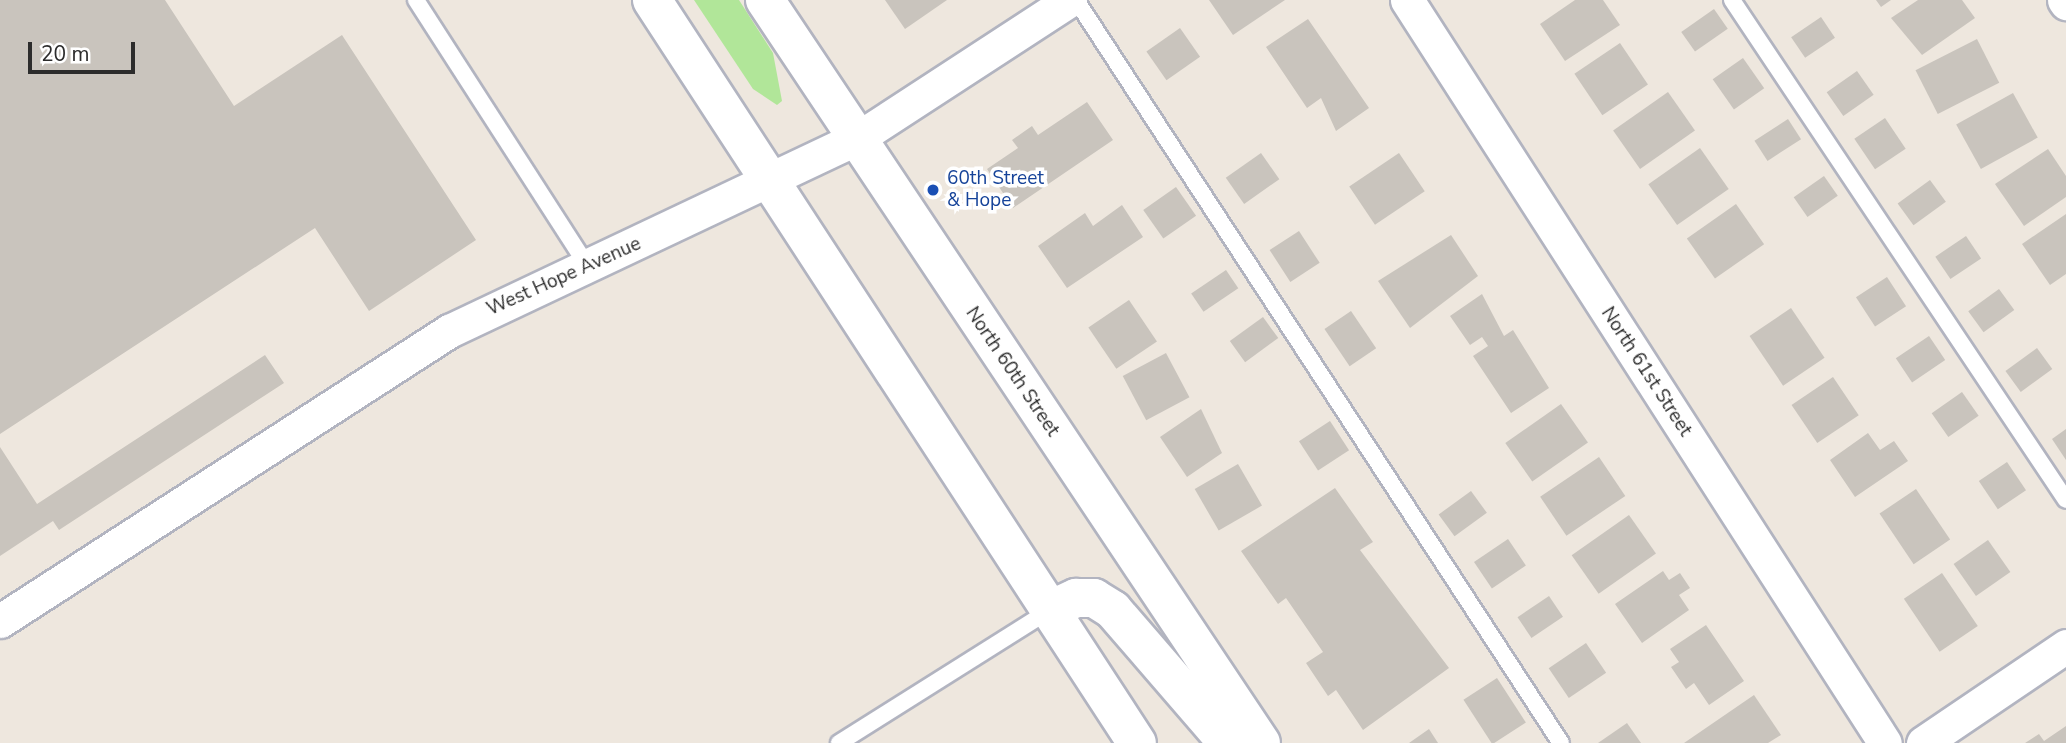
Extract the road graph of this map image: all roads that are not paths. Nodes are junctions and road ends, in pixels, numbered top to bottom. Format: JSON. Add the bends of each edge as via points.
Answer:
{"nodes":[{"id":1,"x":416,"y":0,"type":"edge"},
{"id":2,"x":652,"y":0,"type":"edge"},
{"id":3,"x":765,"y":0,"type":"edge"},
{"id":4,"x":1070,"y":0,"type":"edge"},
{"id":5,"x":1076,"y":0,"type":"edge"},
{"id":6,"x":1408,"y":0,"type":"edge"},
{"id":7,"x":1732,"y":0,"type":"edge"},
{"id":8,"x":858,"y":138,"type":"junction"},
{"id":9,"x":769,"y":182,"type":"junction"},
{"id":10,"x":587,"y":265,"type":"junction"},
{"id":11,"x":2066,"y":500,"type":"edge"},
{"id":12,"x":1050,"y":610,"type":"junction"},
{"id":13,"x":0,"y":621,"type":"edge"},
{"id":14,"x":2066,"y":646,"type":"edge"},
{"id":15,"x":839,"y":743,"type":"edge"},
{"id":16,"x":1137,"y":743,"type":"edge"},
{"id":17,"x":1228,"y":743,"type":"edge"},
{"id":18,"x":1261,"y":743,"type":"edge"},
{"id":19,"x":1561,"y":743,"type":"edge"},
{"id":20,"x":1885,"y":743,"type":"edge"},
{"id":21,"x":1923,"y":743,"type":"edge"}],
"edges":[{"from":1,"to":10,"type":"lane"},
{"from":2,"to":9,"type":"main road"},
{"from":3,"to":8,"type":"main road","name":"North 60th Street"},
{"from":4,"to":8,"type":"street","name":"West Hope Avenue"},
{"from":5,"to":19,"type":"lane"},
{"from":6,"to":20,"type":"street","name":"North 61st Street"},
{"from":7,"to":11,"type":"lane"},
{"from":8,"to":9,"type":"street","name":"West Hope Avenue"},
{"from":8,"to":18,"type":"main road","name":"North 60th Street"},
{"from":9,"to":10,"type":"street","name":"West Hope Avenue"},
{"from":9,"to":12,"type":"main road"},
{"from":10,"to":13,"type":"street","name":"West Hope Avenue","via":[[449,331]]},
{"from":12,"to":15,"type":"lane"},
{"from":12,"to":16,"type":"main road"},
{"from":12,"to":17,"type":"main road","via":[[1076,598],[1094,598],[1113,610]]},
{"from":14,"to":21,"type":"street"}]}
